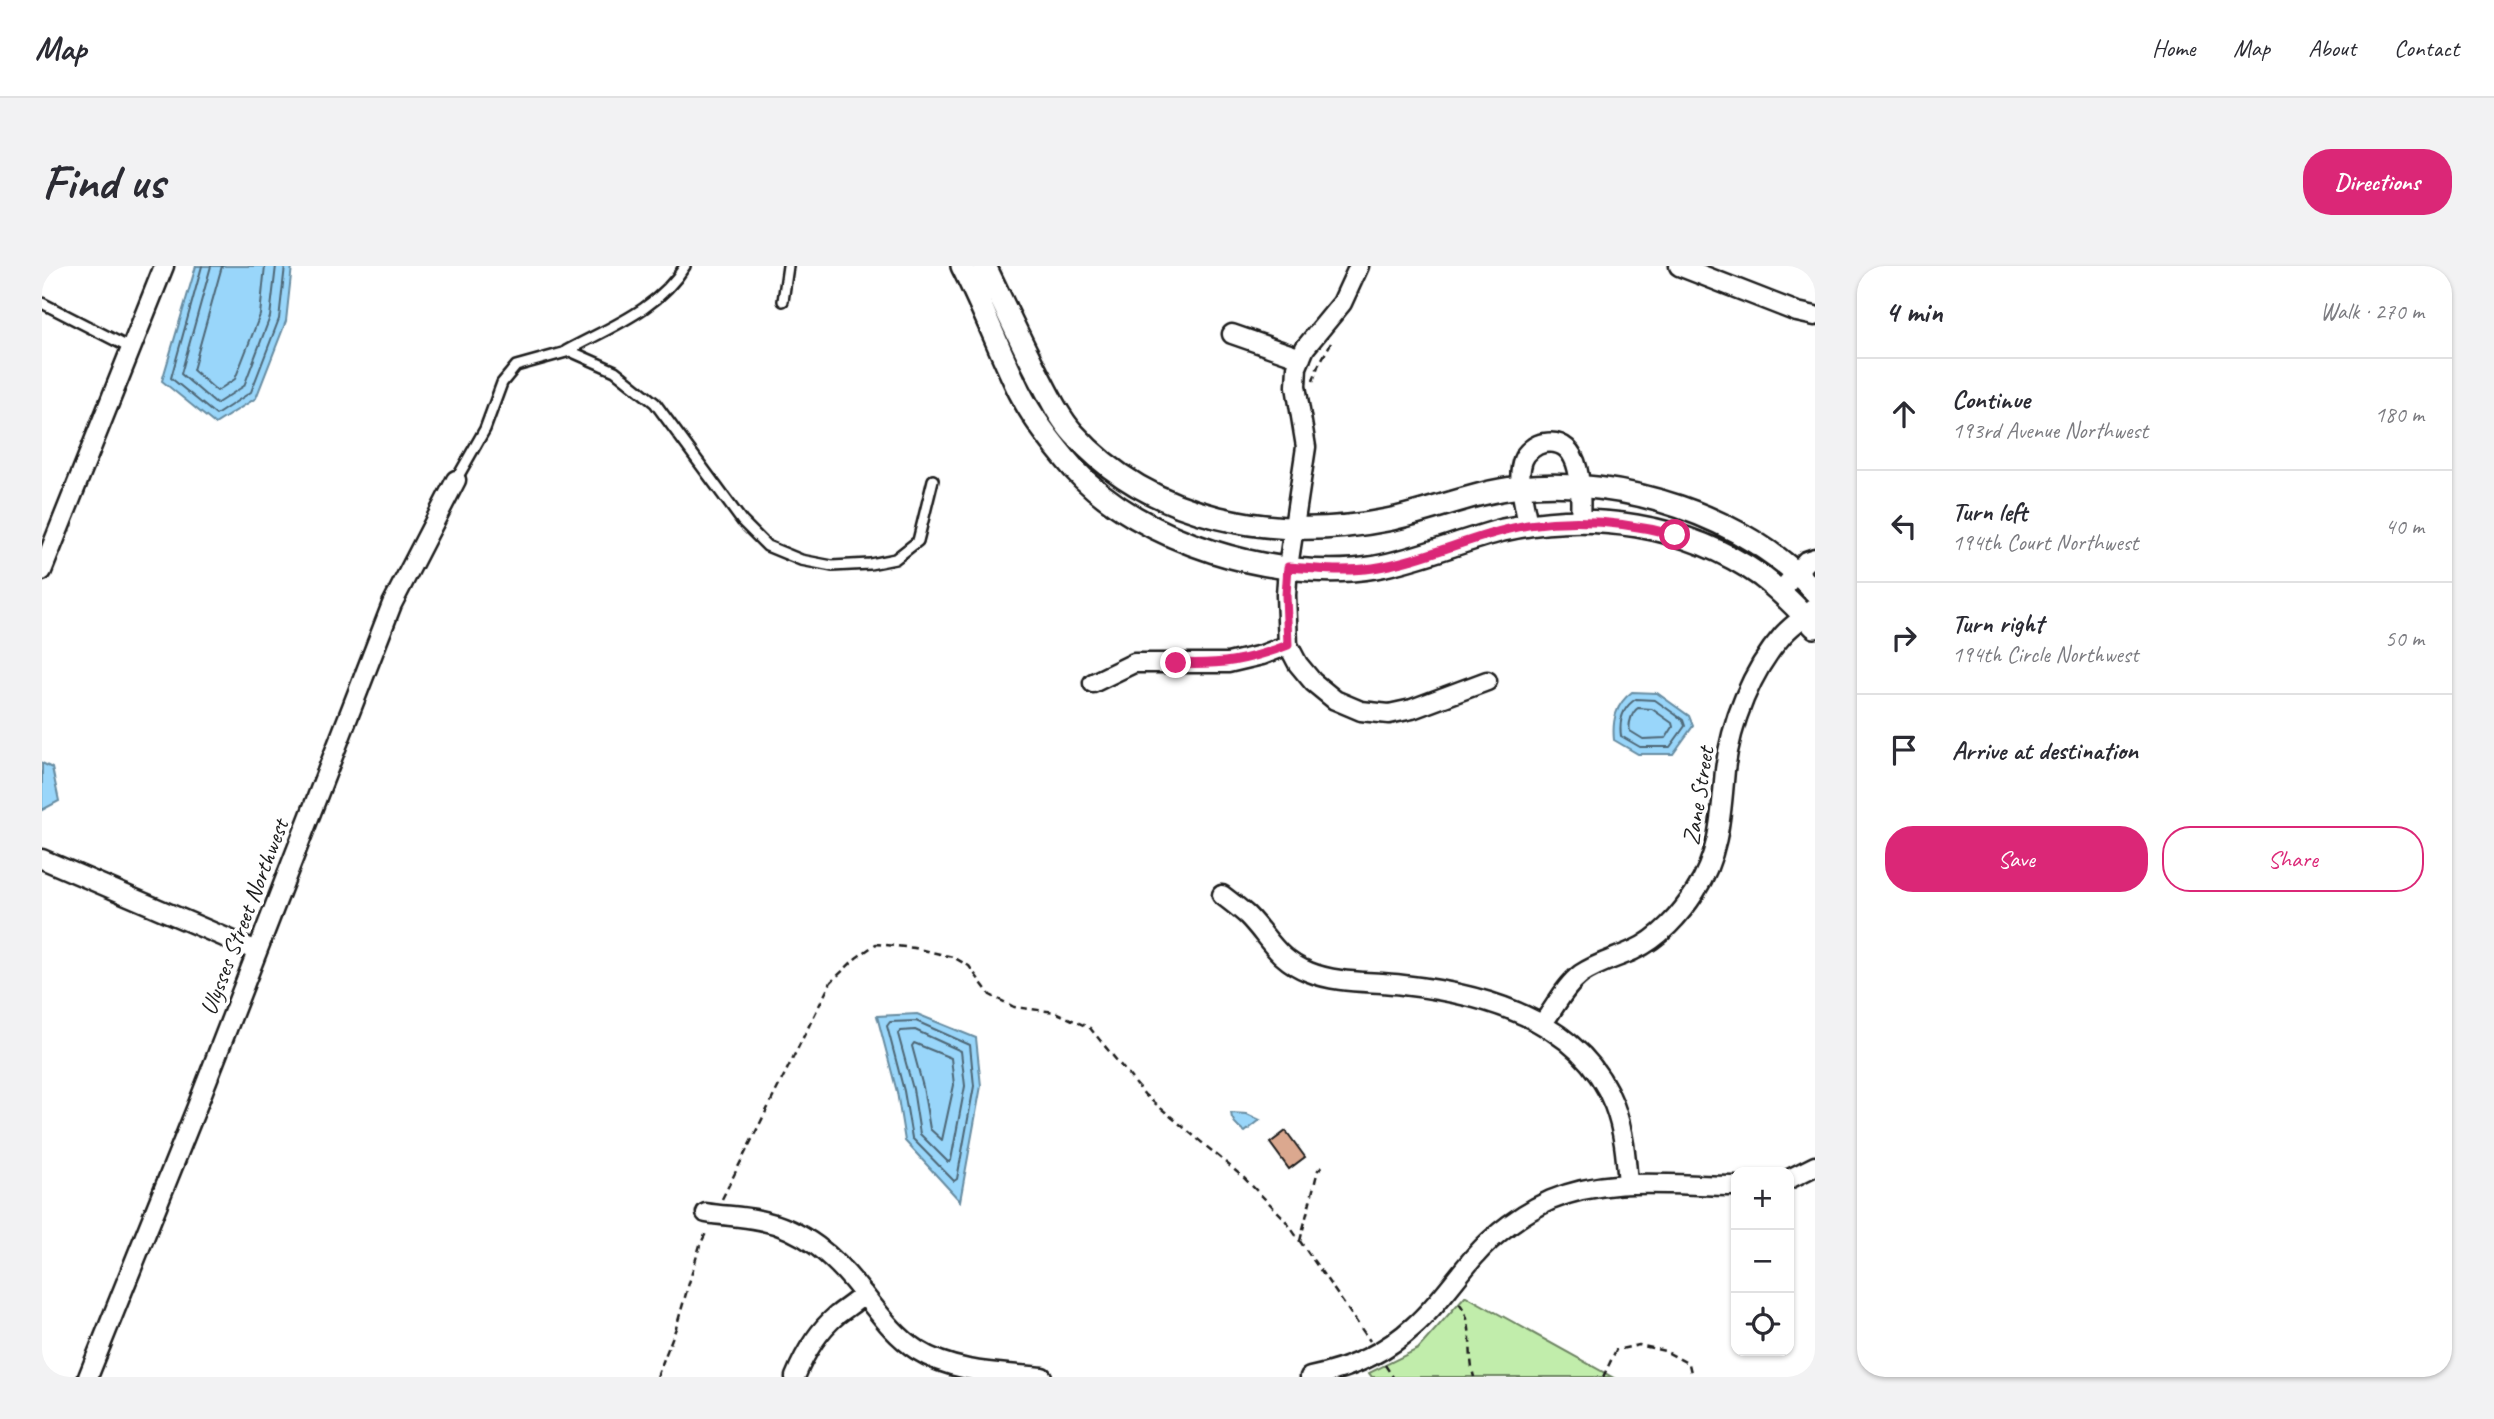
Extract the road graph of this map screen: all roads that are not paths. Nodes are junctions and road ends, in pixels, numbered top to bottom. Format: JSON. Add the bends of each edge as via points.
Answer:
{"nodes":[{"id":1,"x":164,"y":266,"type":"edge"},
{"id":2,"x":685,"y":266,"type":"edge"},
{"id":3,"x":788,"y":266,"type":"edge"},
{"id":4,"x":962,"y":266,"type":"edge"},
{"id":5,"x":985,"y":266,"type":"edge"},
{"id":6,"x":1359,"y":266,"type":"edge"},
{"id":7,"x":1679,"y":266,"type":"edge"},
{"id":8,"x":783,"y":301,"type":"dead end"},
{"id":9,"x":42,"y":303,"type":"edge"},
{"id":10,"x":1815,"y":316,"type":"edge"},
{"id":11,"x":1231,"y":334,"type":"dead end"},
{"id":12,"x":132,"y":349,"type":"junction"},
{"id":13,"x":563,"y":353,"type":"junction"},
{"id":14,"x":1301,"y":358,"type":"junction"},
{"id":15,"x":456,"y":480,"type":"joint"},
{"id":16,"x":933,"y":480,"type":"dead end"},
{"id":17,"x":1522,"y":487,"type":"junction"},
{"id":18,"x":1582,"y":487,"type":"junction"},
{"id":19,"x":1580,"y":521,"type":"junction"},
{"id":20,"x":1528,"y":525,"type":"junction"},
{"id":21,"x":1294,"y":529,"type":"junction"},
{"id":22,"x":1815,"y":558,"type":"edge"},
{"id":23,"x":1288,"y":567,"type":"junction"},
{"id":24,"x":42,"y":571,"type":"edge"},
{"id":25,"x":1797,"y":573,"type":"junction"},
{"id":26,"x":1780,"y":592,"type":"junction"},
{"id":27,"x":1815,"y":592,"type":"edge"},
{"id":28,"x":1812,"y":617,"type":"edge"},
{"id":29,"x":1288,"y":645,"type":"junction"},
{"id":30,"x":1487,"y":681,"type":"dead end"},
{"id":31,"x":1093,"y":683,"type":"dead end"},
{"id":32,"x":42,"y":859,"type":"edge"},
{"id":33,"x":1222,"y":895,"type":"dead end"},
{"id":34,"x":257,"y":951,"type":"junction"},
{"id":35,"x":1542,"y":1024,"type":"junction"},
{"id":36,"x":1815,"y":1166,"type":"edge"},
{"id":37,"x":1794,"y":1176,"type":"edge"},
{"id":38,"x":1628,"y":1184,"type":"junction"},
{"id":39,"x":1731,"y":1186,"type":"edge"},
{"id":40,"x":707,"y":1222,"type":"road end"},
{"id":41,"x":864,"y":1294,"type":"junction"},
{"id":42,"x":89,"y":1377,"type":"edge"},
{"id":43,"x":795,"y":1377,"type":"edge"},
{"id":44,"x":1042,"y":1377,"type":"edge"},
{"id":45,"x":1310,"y":1377,"type":"edge"}],
"edges":[{"from":1,"to":12,"type":"street"},
{"from":2,"to":13,"type":"lane","via":[[654,303]]},
{"from":3,"to":8,"type":"lane"},
{"from":4,"to":23,"type":"street","via":[[1020,393],[1076,471],[1152,528],[1178,540]]},
{"from":5,"to":21,"type":"street","via":[[1049,396],[1094,454],[1138,486],[1190,510],[1241,524]]},
{"from":6,"to":14,"type":"street","via":[[1342,303]]},
{"from":7,"to":10,"type":"street"},
{"from":9,"to":12,"type":"lane"},
{"from":11,"to":14,"type":"street"},
{"from":12,"to":24,"type":"street"},
{"from":13,"to":15,"type":"lane","via":[[516,366],[502,383],[485,429]]},
{"from":13,"to":16,"type":"lane","via":[[570,351],[615,372],[655,403],[742,522],[767,546],[801,561],[832,566],[895,559],[919,541]]},
{"from":14,"to":21,"type":"street","via":[[1296,386],[1306,447]]},
{"from":15,"to":34,"type":"street","name":"Ulysses Street Northwest","via":[[392,604]]},
{"from":17,"to":18,"type":"street"},
{"from":17,"to":18,"type":"street","via":[[1524,458],[1544,443],[1568,451],[1577,464]]},
{"from":17,"to":20,"type":"street"},
{"from":17,"to":21,"type":"street","via":[[1366,524]]},
{"from":18,"to":19,"type":"street"},
{"from":18,"to":25,"type":"street","via":[[1634,494],[1685,509],[1758,544]]},
{"from":19,"to":20,"type":"street"},
{"from":19,"to":26,"type":"street","via":[[1629,524],[1675,535],[1744,565]]},
{"from":20,"to":23,"type":"street","via":[[1373,568]]},
{"from":21,"to":23,"type":"street"},
{"from":22,"to":25,"type":"street"},
{"from":23,"to":29,"type":"street"},
{"from":25,"to":26,"type":"street"},
{"from":25,"to":27,"type":"street"},
{"from":26,"to":28,"type":"street"},
{"from":28,"to":35,"type":"street","name":"Zane Street","via":[[1784,634],[1752,682],[1728,754],[1717,842],[1695,893],[1652,939],[1578,977]]},
{"from":29,"to":30,"type":"street","via":[[1313,682],[1335,700],[1361,711],[1389,714],[1412,709]]},
{"from":29,"to":31,"type":"street","via":[[1228,663],[1134,663]]},
{"from":32,"to":34,"type":"street"},
{"from":33,"to":35,"type":"street","via":[[1278,953],[1307,972],[1339,980],[1447,991]]},
{"from":34,"to":42,"type":"street","name":"Ulysses Street Northwest"},
{"from":35,"to":38,"type":"street","via":[[1566,1040],[1601,1077],[1623,1136]]},
{"from":36,"to":37,"type":"street"},
{"from":38,"to":39,"type":"street"},
{"from":38,"to":45,"type":"street","via":[[1576,1192],[1528,1212],[1489,1241],[1416,1325],[1386,1349],[1363,1362]]},
{"from":40,"to":41,"type":"street","via":[[757,1219],[793,1231],[828,1254]]},
{"from":41,"to":43,"type":"street","via":[[822,1331]]},
{"from":41,"to":44,"type":"street","via":[[901,1338],[938,1361]]}]}
